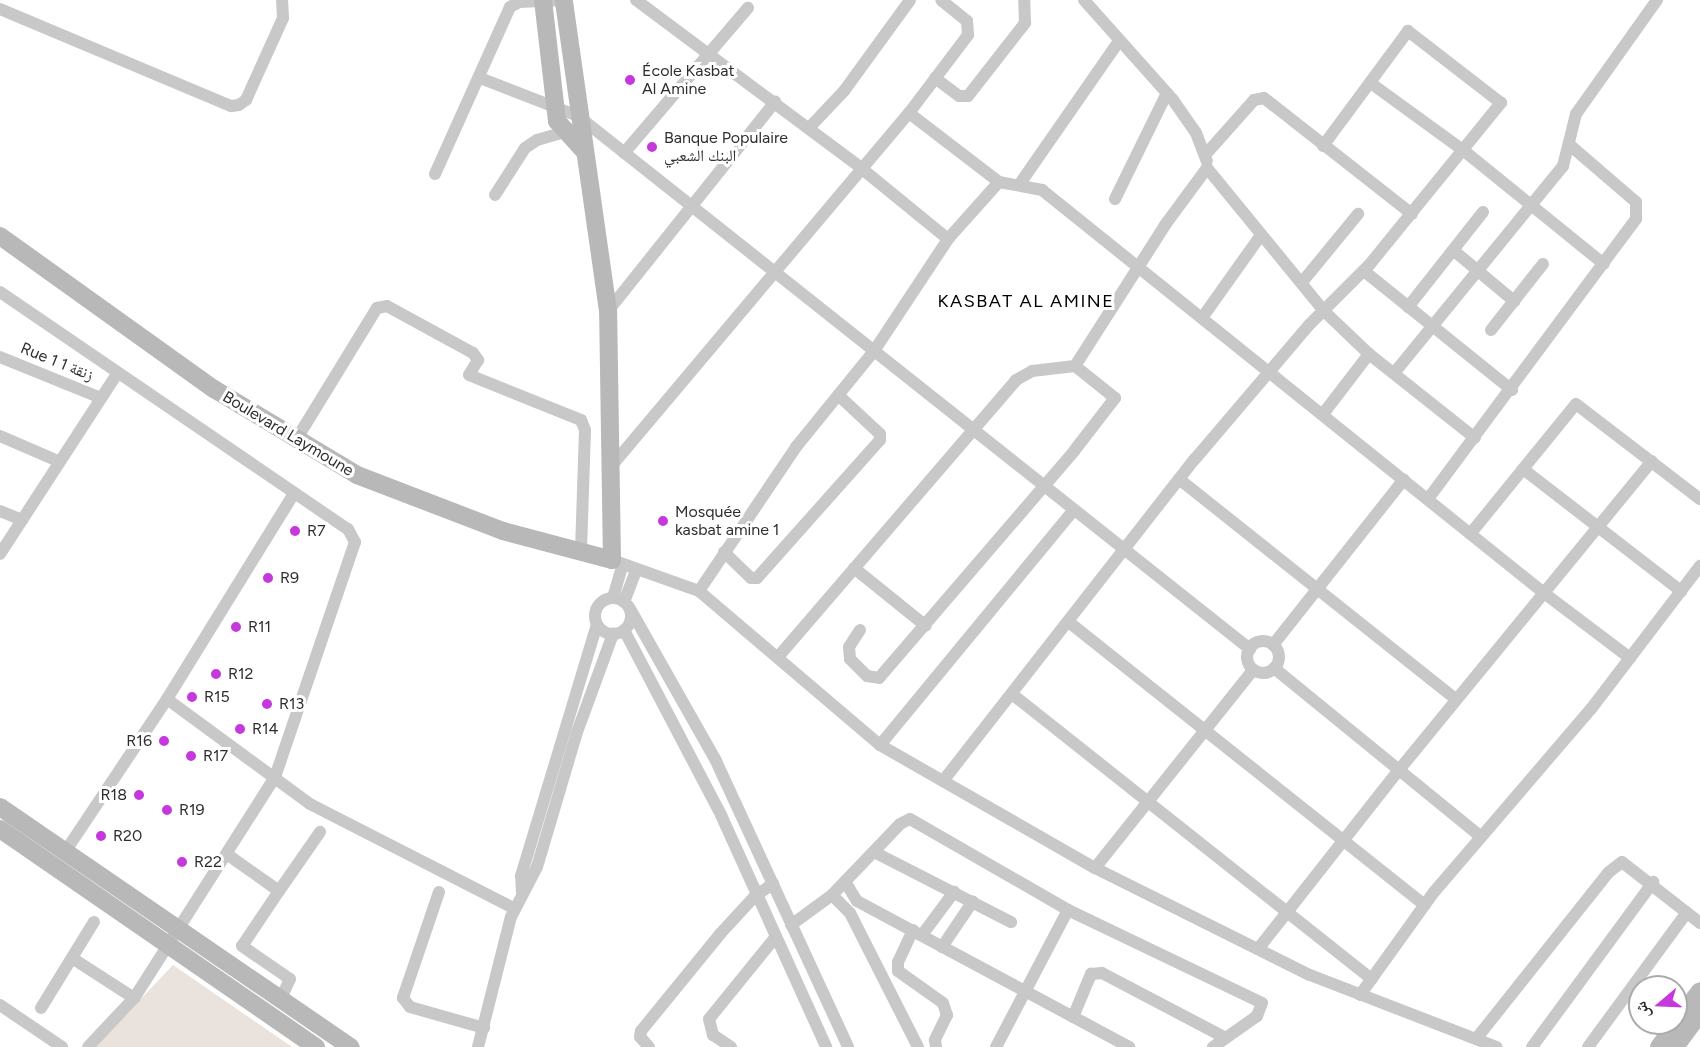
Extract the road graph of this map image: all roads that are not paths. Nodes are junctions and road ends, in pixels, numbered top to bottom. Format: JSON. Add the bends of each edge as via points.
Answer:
{"nodes":[{"id":1,"x":282,"y":0,"type":"edge"},
{"id":2,"x":564,"y":0,"type":"edge"},
{"id":3,"x":636,"y":0,"type":"edge"},
{"id":4,"x":910,"y":0,"type":"edge"},
{"id":5,"x":940,"y":0,"type":"edge"},
{"id":6,"x":1024,"y":0,"type":"edge"},
{"id":7,"x":1084,"y":0,"type":"edge"},
{"id":8,"x":1657,"y":0,"type":"edge"},
{"id":9,"x":543,"y":1,"type":"edge"},
{"id":10,"x":748,"y":8,"type":"dead end"},
{"id":11,"x":0,"y":9,"type":"edge"},
{"id":12,"x":1119,"y":41,"type":"junction"},
{"id":13,"x":709,"y":53,"type":"junction"},
{"id":14,"x":480,"y":78,"type":"junction"},
{"id":15,"x":935,"y":78,"type":"junction"},
{"id":16,"x":1371,"y":84,"type":"junction"},
{"id":17,"x":1167,"y":93,"type":"junction"},
{"id":18,"x":775,"y":102,"type":"junction"},
{"id":19,"x":554,"y":106,"type":"junction"},
{"id":20,"x":909,"y":113,"type":"junction"},
{"id":21,"x":578,"y":116,"type":"junction"},
{"id":22,"x":809,"y":128,"type":"junction"},
{"id":23,"x":565,"y":132,"type":"junction"},
{"id":24,"x":1323,"y":146,"type":"junction"},
{"id":25,"x":1571,"y":146,"type":"junction"},
{"id":26,"x":583,"y":150,"type":"junction"},
{"id":27,"x":1463,"y":150,"type":"junction"},
{"id":28,"x":624,"y":153,"type":"junction"},
{"id":29,"x":1206,"y":154,"type":"junction"},
{"id":30,"x":861,"y":168,"type":"junction"},
{"id":31,"x":1207,"y":168,"type":"junction"},
{"id":32,"x":435,"y":174,"type":"dead end"},
{"id":33,"x":999,"y":182,"type":"junction"},
{"id":34,"x":1019,"y":185,"type":"junction"},
{"id":35,"x":495,"y":195,"type":"dead end"},
{"id":36,"x":1115,"y":199,"type":"dead end"},
{"id":37,"x":693,"y":207,"type":"junction"},
{"id":38,"x":1531,"y":208,"type":"junction"},
{"id":39,"x":1484,"y":212,"type":"dead end"},
{"id":40,"x":1358,"y":214,"type":"dead end"},
{"id":41,"x":1412,"y":214,"type":"junction"},
{"id":42,"x":1261,"y":235,"type":"junction"},
{"id":43,"x":0,"y":236,"type":"edge"},
{"id":44,"x":948,"y":239,"type":"junction"},
{"id":45,"x":1453,"y":250,"type":"junction"},
{"id":46,"x":1544,"y":264,"type":"dead end"},
{"id":47,"x":1604,"y":264,"type":"junction"},
{"id":48,"x":1137,"y":267,"type":"junction"},
{"id":49,"x":774,"y":271,"type":"junction"},
{"id":50,"x":1364,"y":271,"type":"junction"},
{"id":51,"x":1480,"y":272,"type":"junction"},
{"id":52,"x":1303,"y":281,"type":"junction"},
{"id":53,"x":0,"y":292,"type":"edge"},
{"id":54,"x":1514,"y":301,"type":"junction"},
{"id":55,"x":1408,"y":307,"type":"junction"},
{"id":56,"x":608,"y":310,"type":"junction"},
{"id":57,"x":1325,"y":312,"type":"junction"},
{"id":58,"x":1202,"y":318,"type":"junction"},
{"id":59,"x":1434,"y":328,"type":"junction"},
{"id":60,"x":1491,"y":330,"type":"dead end"},
{"id":61,"x":874,"y":351,"type":"junction"},
{"id":62,"x":1370,"y":354,"type":"junction"},
{"id":63,"x":0,"y":357,"type":"edge"},
{"id":64,"x":1075,"y":366,"type":"junction"},
{"id":65,"x":1269,"y":372,"type":"junction"},
{"id":66,"x":1395,"y":372,"type":"junction"},
{"id":67,"x":117,"y":374,"type":"junction"},
{"id":68,"x":1512,"y":390,"type":"junction"},
{"id":69,"x":838,"y":395,"type":"junction"},
{"id":70,"x":101,"y":398,"type":"junction"},
{"id":71,"x":1323,"y":414,"type":"junction"},
{"id":72,"x":972,"y":429,"type":"junction"},
{"id":73,"x":0,"y":436,"type":"edge"},
{"id":74,"x":1475,"y":438,"type":"junction"},
{"id":75,"x":296,"y":440,"type":"junction"},
{"id":76,"x":1652,"y":461,"type":"junction"},
{"id":77,"x":60,"y":462,"type":"junction"},
{"id":78,"x":1522,"y":469,"type":"junction"},
{"id":79,"x":608,"y":470,"type":"junction"},
{"id":80,"x":1179,"y":479,"type":"junction"},
{"id":81,"x":1404,"y":479,"type":"junction"},
{"id":82,"x":1045,"y":486,"type":"junction"},
{"id":83,"x":293,"y":495,"type":"junction"},
{"id":84,"x":1428,"y":499,"type":"junction"},
{"id":85,"x":1700,"y":499,"type":"edge"},
{"id":86,"x":1074,"y":510,"type":"junction"},
{"id":87,"x":0,"y":511,"type":"edge"},
{"id":88,"x":22,"y":520,"type":"junction"},
{"id":89,"x":1598,"y":526,"type":"junction"},
{"id":90,"x":1471,"y":533,"type":"junction"},
{"id":91,"x":1124,"y":549,"type":"junction"},
{"id":92,"x":581,"y":550,"type":"junction"},
{"id":93,"x":724,"y":552,"type":"junction"},
{"id":94,"x":0,"y":554,"type":"edge"},
{"id":95,"x":617,"y":562,"type":"junction"},
{"id":96,"x":1700,"y":566,"type":"edge"},
{"id":97,"x":854,"y":568,"type":"junction"},
{"id":98,"x":636,"y":570,"type":"junction"},
{"id":99,"x":1316,"y":590,"type":"junction"},
{"id":100,"x":699,"y":591,"type":"junction"},
{"id":101,"x":1681,"y":591,"type":"junction"},
{"id":102,"x":1544,"y":593,"type":"junction"},
{"id":103,"x":622,"y":602,"type":"junction"},
{"id":104,"x":1070,"y":623,"type":"junction"},
{"id":105,"x":597,"y":625,"type":"junction"},
{"id":106,"x":926,"y":626,"type":"junction"},
{"id":107,"x":860,"y":630,"type":"dead end"},
{"id":108,"x":619,"y":632,"type":"junction"},
{"id":109,"x":1273,"y":645,"type":"junction"},
{"id":110,"x":1250,"y":649,"type":"junction"},
{"id":111,"x":778,"y":657,"type":"junction"},
{"id":112,"x":1630,"y":658,"type":"junction"},
{"id":113,"x":1274,"y":668,"type":"junction"},
{"id":114,"x":1253,"y":670,"type":"junction"},
{"id":115,"x":1012,"y":694,"type":"junction"},
{"id":116,"x":167,"y":699,"type":"junction"},
{"id":117,"x":1456,"y":699,"type":"junction"},
{"id":118,"x":1204,"y":729,"type":"junction"},
{"id":119,"x":880,"y":745,"type":"junction"},
{"id":120,"x":1399,"y":770,"type":"junction"},
{"id":121,"x":275,"y":777,"type":"junction"},
{"id":122,"x":943,"y":781,"type":"junction"},
{"id":123,"x":1147,"y":801,"type":"junction"},
{"id":124,"x":0,"y":807,"type":"edge"},
{"id":125,"x":0,"y":829,"type":"edge"},
{"id":126,"x":320,"y":832,"type":"dead end"},
{"id":127,"x":1480,"y":837,"type":"junction"},
{"id":128,"x":1343,"y":840,"type":"junction"},
{"id":129,"x":65,"y":852,"type":"junction"},
{"id":130,"x":874,"y":852,"type":"junction"},
{"id":131,"x":228,"y":855,"type":"junction"},
{"id":132,"x":1095,"y":868,"type":"junction"},
{"id":133,"x":1653,"y":882,"type":"junction"},
{"id":134,"x":846,"y":883,"type":"junction"},
{"id":135,"x":772,"y":884,"type":"junction"},
{"id":136,"x":279,"y":891,"type":"junction"},
{"id":137,"x":439,"y":892,"type":"dead end"},
{"id":138,"x":522,"y":892,"type":"junction"},
{"id":139,"x":954,"y":892,"type":"junction"},
{"id":140,"x":832,"y":895,"type":"junction"},
{"id":141,"x":755,"y":896,"type":"junction"},
{"id":142,"x":973,"y":901,"type":"junction"},
{"id":143,"x":1424,"y":905,"type":"junction"},
{"id":144,"x":515,"y":909,"type":"junction"},
{"id":145,"x":1068,"y":910,"type":"junction"},
{"id":146,"x":1286,"y":911,"type":"junction"},
{"id":147,"x":1687,"y":912,"type":"junction"},
{"id":148,"x":94,"y":922,"type":"dead end"},
{"id":149,"x":1011,"y":922,"type":"dead end"},
{"id":150,"x":1700,"y":923,"type":"edge"},
{"id":151,"x":791,"y":925,"type":"junction"},
{"id":152,"x":179,"y":929,"type":"junction"},
{"id":153,"x":918,"y":932,"type":"junction"},
{"id":154,"x":774,"y":939,"type":"junction"},
{"id":155,"x":170,"y":945,"type":"junction"},
{"id":156,"x":242,"y":946,"type":"junction"},
{"id":157,"x":942,"y":946,"type":"junction"},
{"id":158,"x":1258,"y":949,"type":"junction"},
{"id":159,"x":72,"y":958,"type":"junction"},
{"id":160,"x":230,"y":963,"type":"junction"},
{"id":161,"x":1372,"y":979,"type":"junction"},
{"id":162,"x":1024,"y":991,"type":"junction"},
{"id":163,"x":1700,"y":991,"type":"edge"},
{"id":164,"x":1359,"y":996,"type":"junction"},
{"id":165,"x":134,"y":998,"type":"junction"},
{"id":166,"x":281,"y":998,"type":"junction"},
{"id":167,"x":0,"y":1005,"type":"edge"},
{"id":168,"x":40,"y":1008,"type":"dead end"},
{"id":169,"x":1700,"y":1013,"type":"edge"},
{"id":170,"x":1073,"y":1017,"type":"junction"},
{"id":171,"x":484,"y":1028,"type":"junction"},
{"id":172,"x":1226,"y":1038,"type":"junction"},
{"id":173,"x":1476,"y":1039,"type":"junction"},
{"id":174,"x":62,"y":1047,"type":"edge"},
{"id":175,"x":88,"y":1047,"type":"edge"},
{"id":176,"x":316,"y":1047,"type":"edge"},
{"id":177,"x":351,"y":1047,"type":"edge"},
{"id":178,"x":478,"y":1047,"type":"edge"},
{"id":179,"x":649,"y":1047,"type":"edge"},
{"id":180,"x":731,"y":1047,"type":"edge"},
{"id":181,"x":826,"y":1047,"type":"edge"},
{"id":182,"x":848,"y":1047,"type":"edge"},
{"id":183,"x":918,"y":1047,"type":"edge"},
{"id":184,"x":936,"y":1047,"type":"edge"},
{"id":185,"x":996,"y":1047,"type":"edge"},
{"id":186,"x":1129,"y":1047,"type":"edge"},
{"id":187,"x":1213,"y":1047,"type":"edge"},
{"id":188,"x":1497,"y":1047,"type":"edge"},
{"id":189,"x":1532,"y":1047,"type":"edge"},
{"id":190,"x":1588,"y":1047,"type":"edge"},
{"id":191,"x":1659,"y":1047,"type":"edge"},
{"id":192,"x":1675,"y":1047,"type":"edge"}],
"edges":[{"from":1,"to":11,"type":"street","via":[[283,18],[246,100],[231,105]]},
{"from":2,"to":9,"type":"street"},
{"from":2,"to":21,"type":"street"},
{"from":3,"to":13,"type":"street"},
{"from":4,"to":22,"type":"street","via":[[844,92]]},
{"from":5,"to":15,"type":"street","via":[[970,28]]},
{"from":6,"to":15,"type":"street","via":[[1025,23],[968,96],[959,96]]},
{"from":7,"to":12,"type":"street"},
{"from":8,"to":25,"type":"street","via":[[1576,114]]},
{"from":9,"to":14,"type":"street","via":[[519,2],[510,7]]},
{"from":9,"to":19,"type":"street"},
{"from":10,"to":13,"type":"street"},
{"from":12,"to":17,"type":"street"},
{"from":12,"to":34,"type":"street"},
{"from":13,"to":18,"type":"street"},
{"from":13,"to":28,"type":"street"},
{"from":14,"to":19,"type":"street"},
{"from":14,"to":32,"type":"street"},
{"from":15,"to":20,"type":"street"},
{"from":16,"to":24,"type":"street"},
{"from":16,"to":27,"type":"street"},
{"from":16,"to":27,"type":"street","via":[[1408,31],[1501,104]]},
{"from":17,"to":29,"type":"street"},
{"from":17,"to":36,"type":"street"},
{"from":18,"to":22,"type":"street"},
{"from":18,"to":37,"type":"street"},
{"from":19,"to":21,"type":"street"},
{"from":19,"to":23,"type":"street"},
{"from":20,"to":30,"type":"street"},
{"from":20,"to":33,"type":"street"},
{"from":21,"to":26,"type":"street"},
{"from":21,"to":28,"type":"street"},
{"from":22,"to":30,"type":"street"},
{"from":23,"to":26,"type":"street"},
{"from":23,"to":35,"type":"street","via":[[525,148]]},
{"from":24,"to":29,"type":"street","via":[[1259,97]]},
{"from":24,"to":41,"type":"street"},
{"from":25,"to":38,"type":"street","via":[[1563,166]]},
{"from":25,"to":47,"type":"street","via":[[1635,202],[1638,210],[1636,219]]},
{"from":26,"to":56,"type":"street"},
{"from":27,"to":38,"type":"street"},
{"from":27,"to":41,"type":"street"},
{"from":28,"to":37,"type":"street"},
{"from":29,"to":31,"type":"street"},
{"from":30,"to":44,"type":"street"},
{"from":30,"to":49,"type":"street"},
{"from":31,"to":42,"type":"street"},
{"from":31,"to":48,"type":"street"},
{"from":33,"to":34,"type":"street"},
{"from":33,"to":44,"type":"street"},
{"from":34,"to":48,"type":"street","via":[[1042,190]]},
{"from":37,"to":49,"type":"street"},
{"from":37,"to":56,"type":"street"},
{"from":38,"to":47,"type":"street"},
{"from":38,"to":51,"type":"street"},
{"from":39,"to":45,"type":"street"},
{"from":40,"to":52,"type":"street"},
{"from":41,"to":50,"type":"street"},
{"from":42,"to":52,"type":"street"},
{"from":42,"to":58,"type":"street"},
{"from":43,"to":75,"type":"street","name":"Boulevard Laymoune","via":[[214,389]]},
{"from":44,"to":61,"type":"street"},
{"from":45,"to":51,"type":"street"},
{"from":45,"to":55,"type":"street"},
{"from":46,"to":54,"type":"street"},
{"from":47,"to":68,"type":"street"},
{"from":48,"to":58,"type":"street"},
{"from":48,"to":64,"type":"street"},
{"from":49,"to":61,"type":"street"},
{"from":49,"to":79,"type":"street"},
{"from":50,"to":55,"type":"street"},
{"from":50,"to":57,"type":"street"},
{"from":51,"to":54,"type":"street"},
{"from":51,"to":59,"type":"street"},
{"from":52,"to":57,"type":"street"},
{"from":53,"to":67,"type":"street"},
{"from":54,"to":60,"type":"street"},
{"from":55,"to":59,"type":"street"},
{"from":56,"to":79,"type":"street"},
{"from":57,"to":62,"type":"street"},
{"from":57,"to":65,"type":"street"},
{"from":58,"to":65,"type":"street"},
{"from":59,"to":66,"type":"street"},
{"from":59,"to":68,"type":"street"},
{"from":61,"to":69,"type":"street"},
{"from":61,"to":72,"type":"street"},
{"from":62,"to":66,"type":"street"},
{"from":62,"to":71,"type":"street"},
{"from":63,"to":70,"type":"street","name":"Rue 1 زنقة 1"},
{"from":64,"to":72,"type":"street","via":[[1024,374]]},
{"from":64,"to":82,"type":"street","via":[[1115,398]]},
{"from":65,"to":71,"type":"street"},
{"from":65,"to":80,"type":"street"},
{"from":66,"to":74,"type":"street"},
{"from":67,"to":70,"type":"street"},
{"from":67,"to":83,"type":"street"},
{"from":68,"to":74,"type":"street"},
{"from":69,"to":93,"type":"street","via":[[796,447]]},
{"from":69,"to":93,"type":"street","via":[[880,434],[880,440],[757,578],[751,578]]},
{"from":70,"to":77,"type":"street"},
{"from":71,"to":81,"type":"street"},
{"from":72,"to":82,"type":"street"},
{"from":72,"to":97,"type":"street"},
{"from":73,"to":77,"type":"street"},
{"from":74,"to":84,"type":"street"},
{"from":75,"to":92,"type":"street","name":"Boulevard Laymoune","via":[[357,475],[438,509],[503,531]]},
{"from":75,"to":92,"type":"street","via":[[377,308],[387,306],[473,353],[478,360],[469,375],[581,420],[585,430]]},
{"from":76,"to":78,"type":"street","via":[[1575,404]]},
{"from":76,"to":85,"type":"street"},
{"from":76,"to":89,"type":"street"},
{"from":77,"to":88,"type":"street"},
{"from":78,"to":89,"type":"street"},
{"from":78,"to":90,"type":"street"},
{"from":79,"to":95,"type":"street"},
{"from":80,"to":91,"type":"street"},
{"from":80,"to":99,"type":"street"},
{"from":81,"to":84,"type":"street"},
{"from":81,"to":99,"type":"street"},
{"from":82,"to":86,"type":"street"},
{"from":82,"to":106,"type":"street"},
{"from":83,"to":116,"type":"street"},
{"from":83,"to":121,"type":"street","via":[[348,529],[356,542]]},
{"from":84,"to":90,"type":"street"},
{"from":86,"to":91,"type":"street"},
{"from":86,"to":119,"type":"street"},
{"from":87,"to":88,"type":"street"},
{"from":88,"to":94,"type":"street"},
{"from":89,"to":101,"type":"street"},
{"from":89,"to":102,"type":"street"},
{"from":90,"to":102,"type":"street"},
{"from":91,"to":104,"type":"street"},
{"from":91,"to":110,"type":"street"},
{"from":92,"to":95,"type":"street","name":"Boulevard Laymoune"},
{"from":93,"to":100,"type":"street"},
{"from":95,"to":98,"type":"street"},
{"from":95,"to":103,"type":"street"},
{"from":96,"to":101,"type":"street"},
{"from":97,"to":106,"type":"street"},
{"from":97,"to":111,"type":"street"},
{"from":98,"to":100,"type":"street"},
{"from":98,"to":103,"type":"street"},
{"from":99,"to":109,"type":"street"},
{"from":99,"to":117,"type":"street"},
{"from":100,"to":111,"type":"street"},
{"from":101,"to":112,"type":"street"},
{"from":102,"to":112,"type":"street"},
{"from":102,"to":117,"type":"street"},
{"from":103,"to":105,"type":"street","via":[[597,607]]},
{"from":103,"to":108,"type":"street","via":[[631,619]]},
{"from":103,"to":135,"type":"street","via":[[716,761]]},
{"from":104,"to":115,"type":"street"},
{"from":104,"to":118,"type":"street"},
{"from":105,"to":108,"type":"street"},
{"from":105,"to":138,"type":"street","via":[[520,876]]},
{"from":106,"to":107,"type":"street","via":[[887,672],[873,678],[850,659],[849,647]]},
{"from":108,"to":138,"type":"street","via":[[576,735],[537,867]]},
{"from":108,"to":141,"type":"street","via":[[721,815]]},
{"from":109,"to":110,"type":"street","via":[[1258,642]]},
{"from":109,"to":113,"type":"street","via":[[1279,659]]},
{"from":110,"to":114,"type":"street","via":[[1248,663]]},
{"from":111,"to":119,"type":"street"},
{"from":112,"to":127,"type":"street","via":[[1515,801]]},
{"from":113,"to":114,"type":"street","via":[[1267,673]]},
{"from":113,"to":120,"type":"street"},
{"from":114,"to":118,"type":"street"},
{"from":115,"to":122,"type":"street"},
{"from":115,"to":123,"type":"street"},
{"from":116,"to":121,"type":"street"},
{"from":116,"to":129,"type":"street"},
{"from":117,"to":120,"type":"street"},
{"from":118,"to":123,"type":"street"},
{"from":118,"to":128,"type":"street"},
{"from":119,"to":122,"type":"street"},
{"from":120,"to":127,"type":"street"},
{"from":120,"to":128,"type":"street"},
{"from":121,"to":131,"type":"street"},
{"from":121,"to":144,"type":"street","via":[[337,820]]},
{"from":122,"to":132,"type":"street"},
{"from":123,"to":132,"type":"street"},
{"from":123,"to":146,"type":"street"},
{"from":124,"to":129,"type":"street"},
{"from":125,"to":155,"type":"street"},
{"from":126,"to":136,"type":"street"},
{"from":127,"to":143,"type":"street"},
{"from":128,"to":143,"type":"street"},
{"from":128,"to":146,"type":"street"},
{"from":129,"to":152,"type":"street"},
{"from":130,"to":134,"type":"street"},
{"from":130,"to":139,"type":"street"},
{"from":130,"to":145,"type":"street","via":[[900,824],[910,819]]},
{"from":131,"to":136,"type":"street"},
{"from":131,"to":152,"type":"street"},
{"from":132,"to":158,"type":"street"},
{"from":133,"to":147,"type":"street"},
{"from":133,"to":173,"type":"street","via":[[1622,862],[1617,864]]},
{"from":133,"to":189,"type":"street"},
{"from":134,"to":140,"type":"street"},
{"from":134,"to":153,"type":"street","via":[[857,901]]},
{"from":135,"to":141,"type":"street"},
{"from":135,"to":151,"type":"street"},
{"from":136,"to":156,"type":"street"},
{"from":137,"to":171,"type":"street","via":[[403,998],[410,1007]]},
{"from":138,"to":144,"type":"street"},
{"from":139,"to":142,"type":"street"},
{"from":139,"to":153,"type":"street"},
{"from":140,"to":151,"type":"street"},
{"from":140,"to":183,"type":"street","via":[[850,913]]},
{"from":141,"to":154,"type":"street"},
{"from":141,"to":179,"type":"street","via":[[641,1031],[640,1036]]},
{"from":142,"to":149,"type":"street"},
{"from":142,"to":157,"type":"street"},
{"from":143,"to":161,"type":"street"},
{"from":144,"to":171,"type":"street"},
{"from":145,"to":162,"type":"street"},
{"from":145,"to":172,"type":"street","via":[[1262,1003],[1257,1016]]},
{"from":146,"to":158,"type":"street"},
{"from":146,"to":161,"type":"street"},
{"from":147,"to":150,"type":"street"},
{"from":147,"to":190,"type":"street"},
{"from":148,"to":159,"type":"street"},
{"from":151,"to":182,"type":"street"},
{"from":152,"to":155,"type":"street"},
{"from":152,"to":160,"type":"street"},
{"from":153,"to":157,"type":"street"},
{"from":153,"to":184,"type":"street","via":[[898,962],[898,971],[943,1003],[946,1015],[935,1040]]},
{"from":154,"to":180,"type":"street","via":[[713,1009],[709,1019],[713,1035]]},
{"from":154,"to":181,"type":"street"},
{"from":155,"to":165,"type":"street"},
{"from":155,"to":176,"type":"street"},
{"from":156,"to":160,"type":"street"},
{"from":156,"to":166,"type":"street","via":[[290,979]]},
{"from":157,"to":162,"type":"street"},
{"from":158,"to":164,"type":"street"},
{"from":159,"to":165,"type":"street"},
{"from":159,"to":168,"type":"street"},
{"from":160,"to":166,"type":"street"},
{"from":161,"to":164,"type":"street"},
{"from":162,"to":170,"type":"street"},
{"from":162,"to":185,"type":"street"},
{"from":163,"to":191,"type":"street"},
{"from":164,"to":173,"type":"street"},
{"from":165,"to":175,"type":"street"},
{"from":166,"to":177,"type":"street"},
{"from":167,"to":174,"type":"street"},
{"from":169,"to":192,"type":"street"},
{"from":170,"to":172,"type":"street","via":[[1091,974],[1101,973]]},
{"from":170,"to":186,"type":"street"},
{"from":171,"to":178,"type":"street"},
{"from":172,"to":187,"type":"street"},
{"from":173,"to":188,"type":"street"}]}
